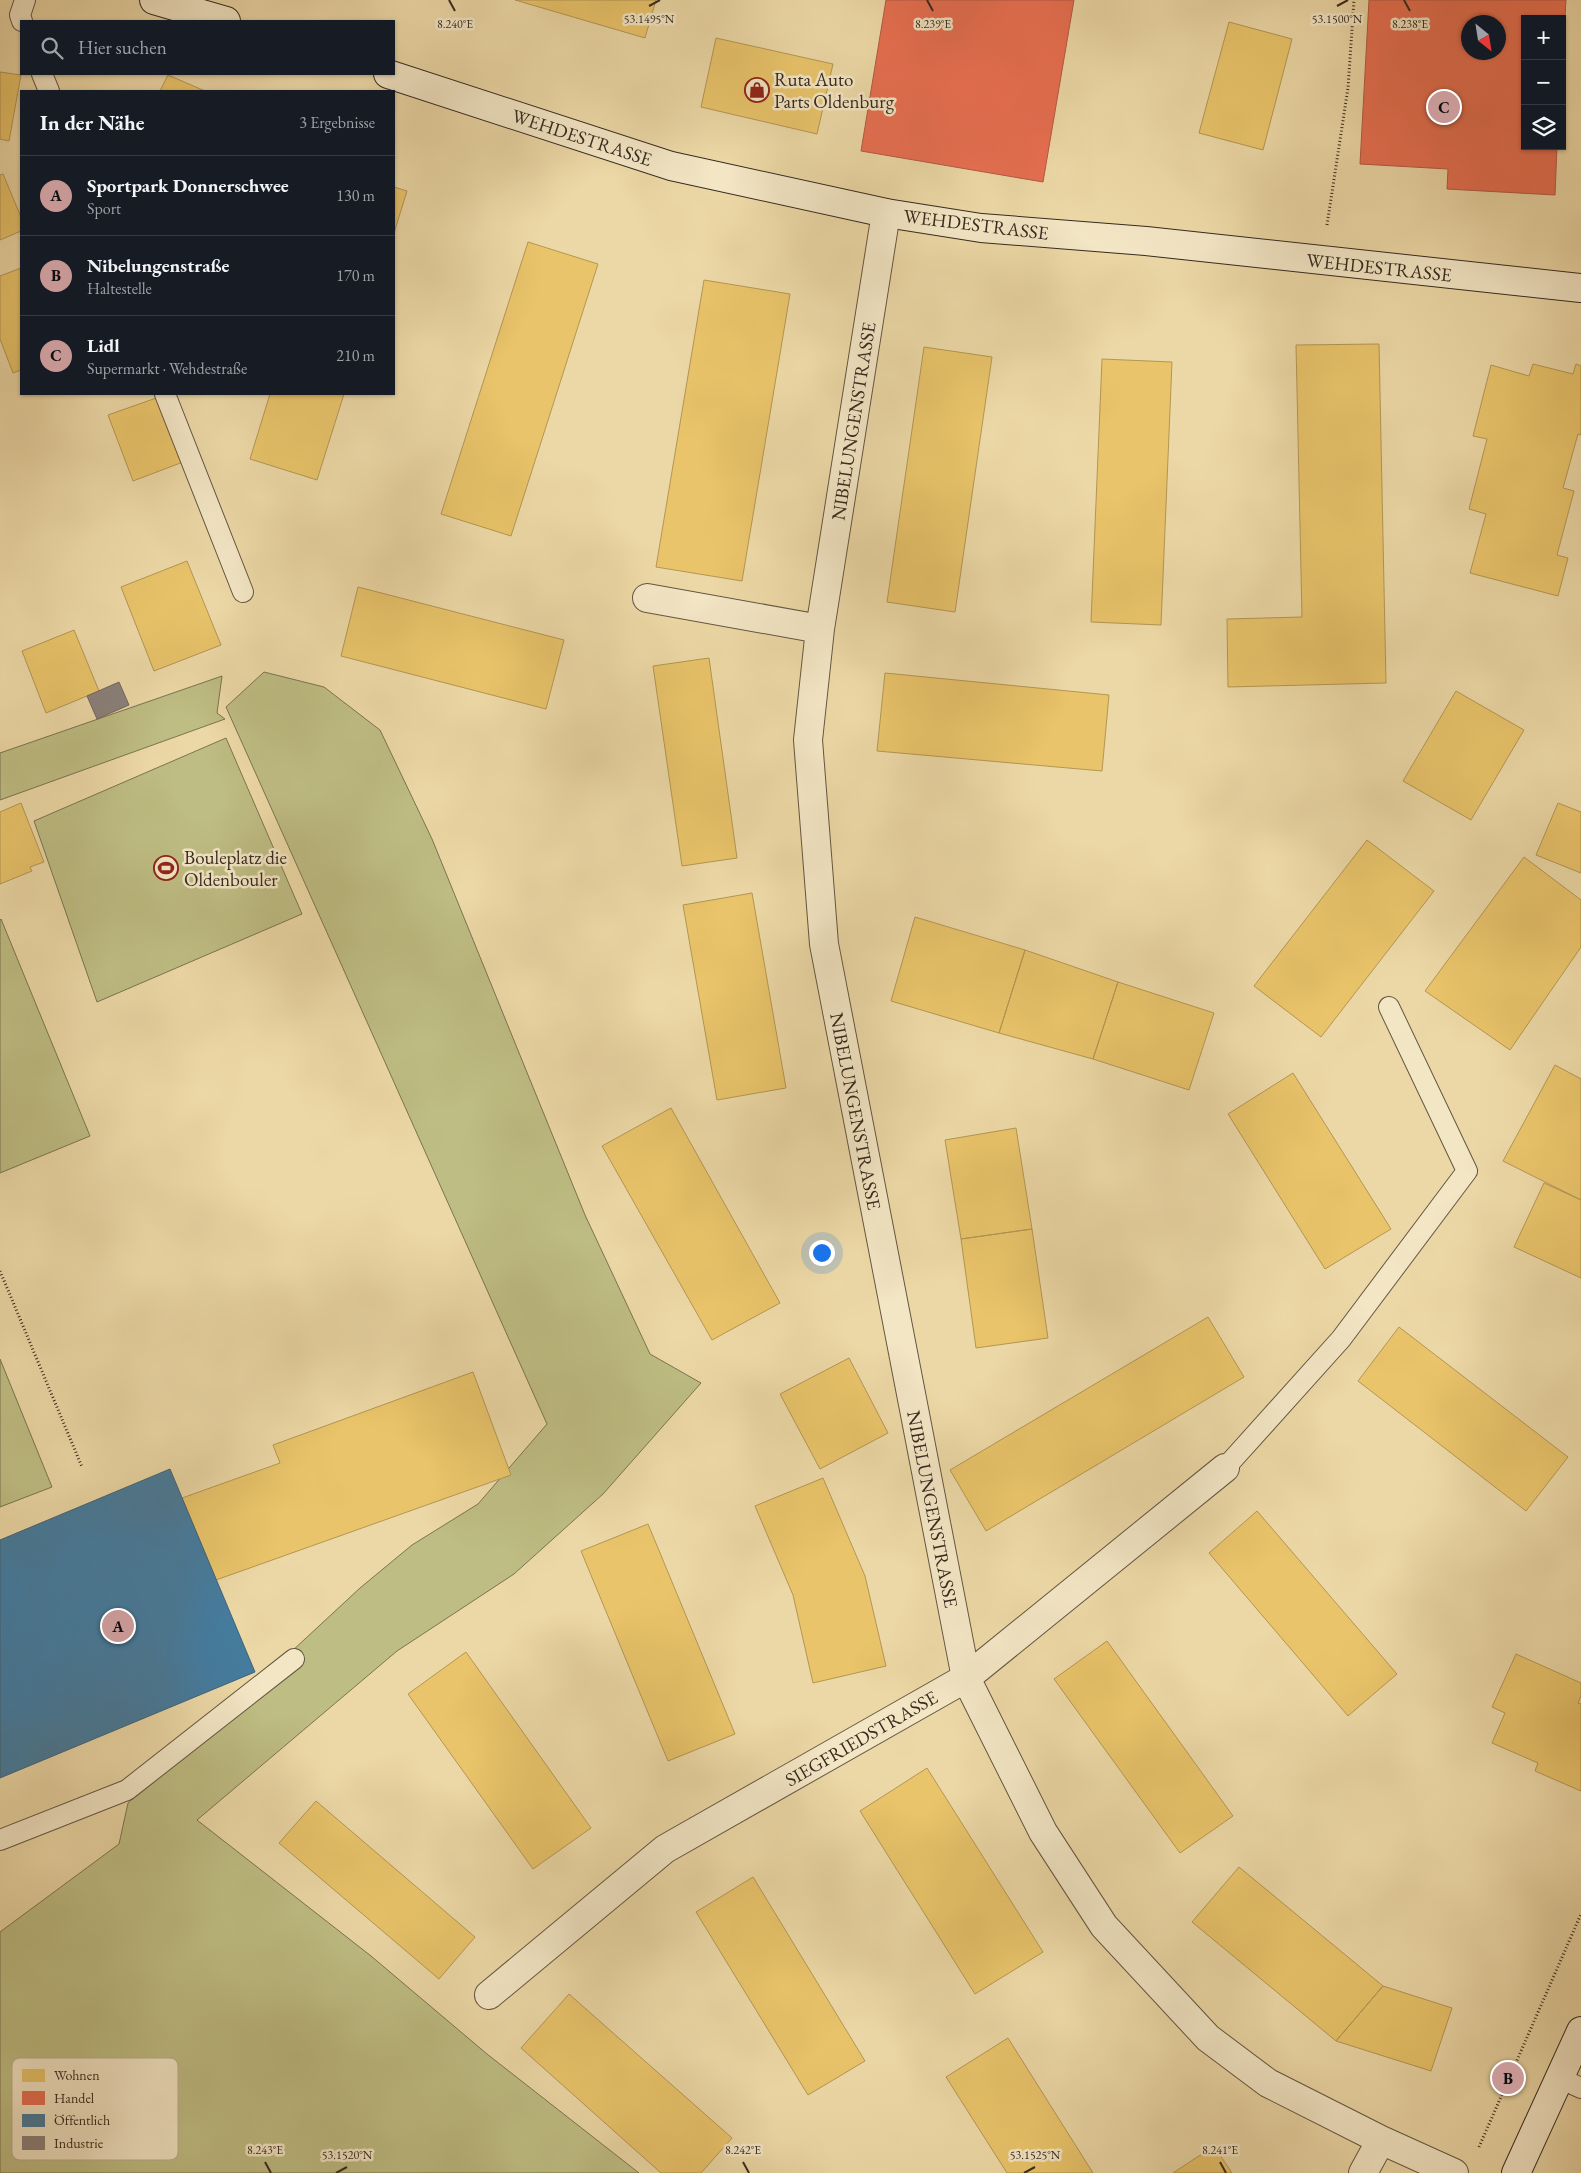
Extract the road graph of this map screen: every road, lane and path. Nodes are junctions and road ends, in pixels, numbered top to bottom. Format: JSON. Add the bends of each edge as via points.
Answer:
{"nodes":[{"id":1,"x":25,"y":0,"type":"edge"},
{"id":2,"x":154,"y":0,"type":"edge"},
{"id":3,"x":1354,"y":0,"type":"edge"},
{"id":4,"x":211,"y":12,"type":"edge"},
{"id":5,"x":22,"y":20,"type":"edge"},
{"id":6,"x":42,"y":75,"type":"edge"},
{"id":7,"x":391,"y":75,"type":"edge"},
{"id":8,"x":49,"y":90,"type":"edge"},
{"id":9,"x":886,"y":213,"type":"junction"},
{"id":10,"x":1321,"y":261,"type":"junction"},
{"id":11,"x":1581,"y":288,"type":"edge"},
{"id":12,"x":165,"y":395,"type":"edge"},
{"id":13,"x":243,"y":592,"type":"dead end"},
{"id":14,"x":647,"y":598,"type":"dead end"},
{"id":15,"x":820,"y":629,"type":"junction"},
{"id":16,"x":1389,"y":1007,"type":"dead end"},
{"id":17,"x":0,"y":1271,"type":"edge"},
{"id":18,"x":82,"y":1467,"type":"dead end"},
{"id":19,"x":1225,"y":1468,"type":"joint"},
{"id":20,"x":294,"y":1658,"type":"dead end"},
{"id":21,"x":966,"y":1678,"type":"junction"},
{"id":22,"x":0,"y":1840,"type":"edge"},
{"id":23,"x":1581,"y":1914,"type":"edge"},
{"id":24,"x":489,"y":1995,"type":"dead end"},
{"id":25,"x":1581,"y":2031,"type":"edge"},
{"id":26,"x":1570,"y":2083,"type":"edge"},
{"id":27,"x":1381,"y":2140,"type":"junction"},
{"id":28,"x":1475,"y":2155,"type":"dead end"},
{"id":29,"x":1363,"y":2173,"type":"edge"},
{"id":30,"x":1454,"y":2173,"type":"edge"},
{"id":31,"x":1516,"y":2173,"type":"edge"}],
"edges":[{"from":1,"to":5,"type":"lane"},
{"from":2,"to":4,"type":"street"},
{"from":3,"to":10,"type":"path","via":[[1348,88]]},
{"from":6,"to":8,"type":"lane"},
{"from":7,"to":9,"type":"street","name":"WEHDESTRASSE","via":[[672,166]]},
{"from":9,"to":10,"type":"street","name":"WEHDESTRASSE","via":[[981,228]]},
{"from":9,"to":15,"type":"street","name":"NIBELUNGENSTRASSE"},
{"from":10,"to":11,"type":"street","name":"WEHDESTRASSE"},
{"from":12,"to":13,"type":"lane"},
{"from":14,"to":15,"type":"street"},
{"from":15,"to":21,"type":"street","name":"NIBELUNGENSTRASSE","via":[[808,740],[824,944]]},
{"from":16,"to":19,"type":"lane","via":[[1467,1170],[1341,1339]]},
{"from":17,"to":18,"type":"path"},
{"from":19,"to":21,"type":"street","name":"SIEGFRIEDSTRASSE"},
{"from":20,"to":22,"type":"lane","via":[[127,1790]]},
{"from":21,"to":24,"type":"street","name":"SIEGFRIEDSTRASSE","via":[[666,1849]]},
{"from":21,"to":27,"type":"street","name":"NIBELUNGENSTRASSE","via":[[1043,1832],[1104,1926],[1208,2038],[1268,2083]]},
{"from":23,"to":28,"type":"path"},
{"from":25,"to":26,"type":"street"},
{"from":26,"to":31,"type":"street"},
{"from":27,"to":29,"type":"street"},
{"from":27,"to":30,"type":"street","name":"NIBELUNGENSTRASSE"}]}
